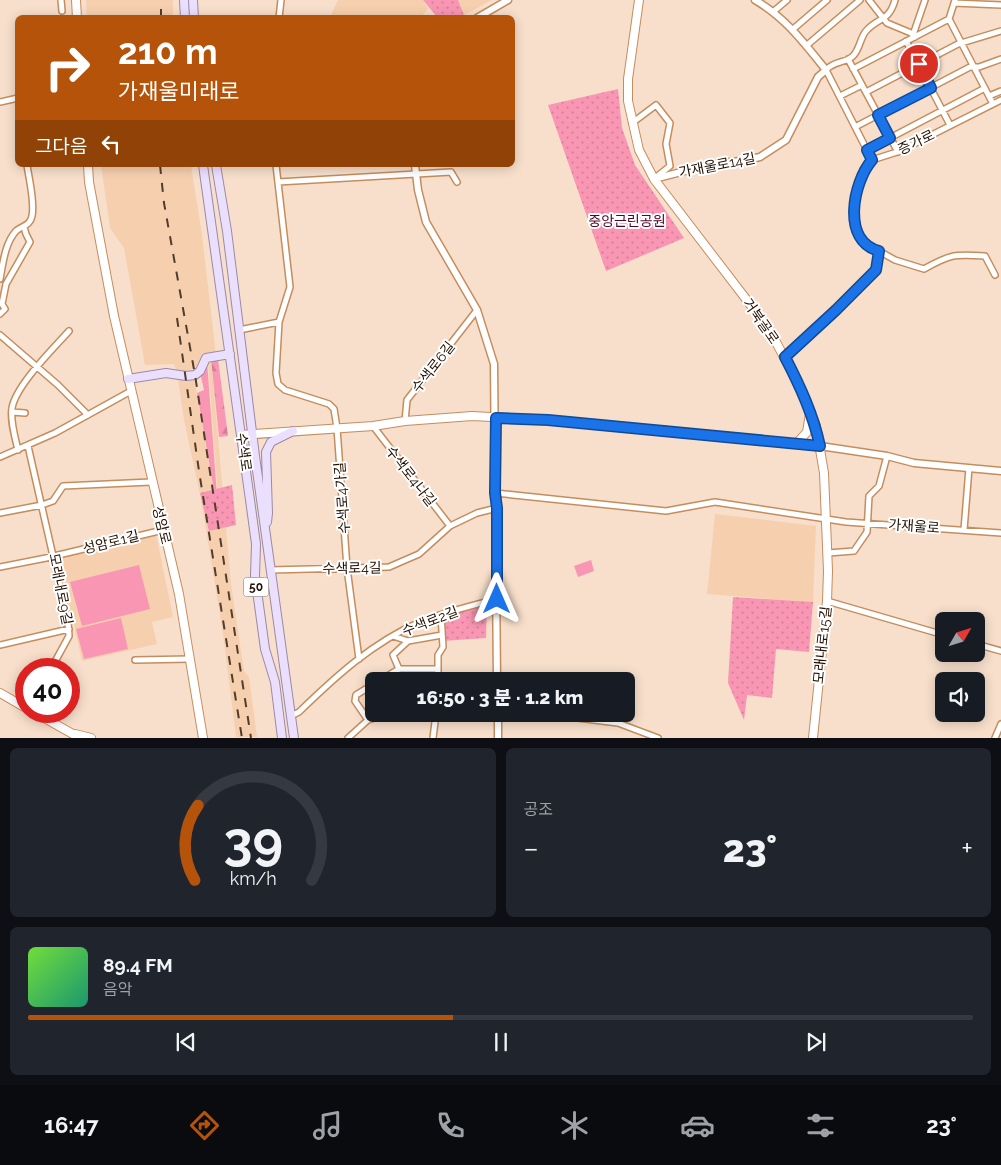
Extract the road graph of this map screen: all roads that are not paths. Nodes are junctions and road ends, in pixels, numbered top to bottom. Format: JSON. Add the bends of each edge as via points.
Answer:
{"nodes":[{"id":1,"x":62,"y":0,"type":"edge"},
{"id":2,"x":76,"y":0,"type":"edge"},
{"id":3,"x":184,"y":0,"type":"edge"},
{"id":4,"x":193,"y":0,"type":"edge"},
{"id":5,"x":281,"y":0,"type":"edge"},
{"id":6,"x":508,"y":0,"type":"edge"},
{"id":7,"x":639,"y":0,"type":"edge"},
{"id":8,"x":755,"y":0,"type":"edge"},
{"id":9,"x":787,"y":0,"type":"edge"},
{"id":10,"x":827,"y":0,"type":"edge"},
{"id":11,"x":860,"y":0,"type":"edge"},
{"id":12,"x":869,"y":0,"type":"edge"},
{"id":13,"x":895,"y":0,"type":"edge"},
{"id":14,"x":925,"y":0,"type":"edge"},
{"id":15,"x":955,"y":1,"type":"edge"},
{"id":16,"x":1001,"y":6,"type":"edge"},
{"id":17,"x":62,"y":11,"type":"dead end"},
{"id":18,"x":774,"y":11,"type":"junction"},
{"id":19,"x":77,"y":15,"type":"edge"},
{"id":20,"x":185,"y":15,"type":"edge"},
{"id":21,"x":194,"y":15,"type":"edge"},
{"id":22,"x":279,"y":15,"type":"edge"},
{"id":23,"x":482,"y":15,"type":"edge"},
{"id":24,"x":884,"y":19,"type":"junction"},
{"id":25,"x":949,"y":19,"type":"junction"},
{"id":26,"x":792,"y":30,"type":"junction"},
{"id":27,"x":1001,"y":31,"type":"edge"},
{"id":28,"x":914,"y":37,"type":"junction"},
{"id":29,"x":906,"y":41,"type":"junction"},
{"id":30,"x":962,"y":44,"type":"junction"},
{"id":31,"x":806,"y":46,"type":"junction"},
{"id":32,"x":848,"y":59,"type":"junction"},
{"id":33,"x":1001,"y":59,"type":"edge"},
{"id":34,"x":919,"y":64,"type":"junction"},
{"id":35,"x":974,"y":67,"type":"junction"},
{"id":36,"x":854,"y":69,"type":"junction"},
{"id":37,"x":826,"y":70,"type":"junction"},
{"id":38,"x":862,"y":85,"type":"junction"},
{"id":39,"x":931,"y":88,"type":"junction"},
{"id":40,"x":985,"y":88,"type":"junction"},
{"id":41,"x":1001,"y":91,"type":"edge"},
{"id":42,"x":866,"y":92,"type":"junction"},
{"id":43,"x":840,"y":96,"type":"junction"},
{"id":44,"x":989,"y":96,"type":"junction"},
{"id":45,"x":15,"y":99,"type":"edge"},
{"id":46,"x":1001,"y":100,"type":"edge"},
{"id":47,"x":0,"y":102,"type":"edge"},
{"id":48,"x":992,"y":104,"type":"junction"},
{"id":49,"x":943,"y":111,"type":"junction"},
{"id":50,"x":878,"y":115,"type":"junction"},
{"id":51,"x":632,"y":123,"type":"junction"},
{"id":52,"x":950,"y":126,"type":"junction"},
{"id":53,"x":855,"y":127,"type":"junction"},
{"id":54,"x":890,"y":138,"type":"junction"},
{"id":55,"x":867,"y":150,"type":"junction"},
{"id":56,"x":898,"y":152,"type":"junction"},
{"id":57,"x":872,"y":160,"type":"junction"},
{"id":58,"x":27,"y":167,"type":"edge"},
{"id":59,"x":88,"y":167,"type":"edge"},
{"id":60,"x":203,"y":167,"type":"edge"},
{"id":61,"x":216,"y":167,"type":"edge"},
{"id":62,"x":276,"y":167,"type":"edge"},
{"id":63,"x":415,"y":167,"type":"edge"},
{"id":64,"x":416,"y":174,"type":"junction"},
{"id":65,"x":654,"y":179,"type":"junction"},
{"id":66,"x":278,"y":182,"type":"junction"},
{"id":67,"x":457,"y":182,"type":"dead end"},
{"id":68,"x":24,"y":227,"type":"junction"},
{"id":69,"x":879,"y":251,"type":"junction"},
{"id":70,"x":995,"y":275,"type":"dead end"},
{"id":71,"x":0,"y":279,"type":"edge"},
{"id":72,"x":6,"y":284,"type":"junction"},
{"id":73,"x":0,"y":285,"type":"edge"},
{"id":74,"x":477,"y":310,"type":"junction"},
{"id":75,"x":0,"y":314,"type":"edge"},
{"id":76,"x":279,"y":322,"type":"junction"},
{"id":77,"x":69,"y":330,"type":"dead end"},
{"id":78,"x":239,"y":330,"type":"junction"},
{"id":79,"x":0,"y":335,"type":"edge"},
{"id":80,"x":230,"y":354,"type":"junction"},
{"id":81,"x":785,"y":357,"type":"junction"},
{"id":82,"x":37,"y":367,"type":"junction"},
{"id":83,"x":128,"y":379,"type":"junction"},
{"id":84,"x":131,"y":391,"type":"junction"},
{"id":85,"x":12,"y":412,"type":"junction"},
{"id":86,"x":811,"y":412,"type":"junction"},
{"id":87,"x":25,"y":413,"type":"dead end"},
{"id":88,"x":88,"y":415,"type":"junction"},
{"id":89,"x":496,"y":418,"type":"junction"},
{"id":90,"x":405,"y":421,"type":"junction"},
{"id":91,"x":373,"y":426,"type":"junction"},
{"id":92,"x":337,"y":428,"type":"junction"},
{"id":93,"x":293,"y":432,"type":"junction"},
{"id":94,"x":252,"y":434,"type":"junction"},
{"id":95,"x":241,"y":435,"type":"junction"},
{"id":96,"x":796,"y":444,"type":"junction"},
{"id":97,"x":28,"y":446,"type":"junction"},
{"id":98,"x":820,"y":446,"type":"junction"},
{"id":99,"x":18,"y":450,"type":"junction"},
{"id":100,"x":887,"y":456,"type":"junction"},
{"id":101,"x":0,"y":457,"type":"edge"},
{"id":102,"x":969,"y":468,"type":"junction"},
{"id":103,"x":1001,"y":471,"type":"edge"},
{"id":104,"x":151,"y":482,"type":"junction"},
{"id":105,"x":495,"y":493,"type":"junction"},
{"id":106,"x":42,"y":505,"type":"junction"},
{"id":107,"x":497,"y":508,"type":"junction"},
{"id":108,"x":0,"y":513,"type":"edge"},
{"id":109,"x":826,"y":518,"type":"junction"},
{"id":110,"x":868,"y":523,"type":"junction"},
{"id":111,"x":450,"y":526,"type":"junction"},
{"id":112,"x":266,"y":529,"type":"junction"},
{"id":113,"x":163,"y":530,"type":"junction"},
{"id":114,"x":964,"y":530,"type":"junction"},
{"id":115,"x":1001,"y":533,"type":"edge"},
{"id":116,"x":828,"y":553,"type":"junction"},
{"id":117,"x":54,"y":556,"type":"junction"},
{"id":118,"x":0,"y":567,"type":"edge"},
{"id":119,"x":348,"y":568,"type":"junction"},
{"id":120,"x":270,"y":570,"type":"junction"},
{"id":121,"x":497,"y":599,"type":"junction"},
{"id":122,"x":827,"y":601,"type":"junction"},
{"id":123,"x":442,"y":615,"type":"junction"},
{"id":124,"x":69,"y":629,"type":"junction"},
{"id":125,"x":935,"y":632,"type":"edge"},
{"id":126,"x":442,"y":635,"type":"junction"},
{"id":127,"x":393,"y":636,"type":"junction"},
{"id":128,"x":408,"y":642,"type":"junction"},
{"id":129,"x":0,"y":645,"type":"edge"},
{"id":130,"x":985,"y":647,"type":"edge"},
{"id":131,"x":1001,"y":651,"type":"edge"},
{"id":132,"x":56,"y":658,"type":"edge"},
{"id":133,"x":190,"y":659,"type":"junction"},
{"id":134,"x":359,"y":659,"type":"junction"},
{"id":135,"x":135,"y":660,"type":"dead end"},
{"id":136,"x":398,"y":669,"type":"junction"},
{"id":137,"x":438,"y":670,"type":"joint"},
{"id":138,"x":393,"y":672,"type":"edge"},
{"id":139,"x":497,"y":672,"type":"edge"},
{"id":140,"x":365,"y":690,"type":"edge"},
{"id":141,"x":0,"y":693,"type":"edge"},
{"id":142,"x":15,"y":702,"type":"edge"},
{"id":143,"x":365,"y":715,"type":"edge"},
{"id":144,"x":291,"y":716,"type":"junction"},
{"id":145,"x":366,"y":722,"type":"edge"},
{"id":146,"x":434,"y":722,"type":"edge"},
{"id":147,"x":498,"y":722,"type":"edge"},
{"id":148,"x":603,"y":722,"type":"edge"},
{"id":149,"x":52,"y":723,"type":"edge"},
{"id":150,"x":1000,"y":728,"type":"edge"},
{"id":151,"x":73,"y":735,"type":"edge"},
{"id":152,"x":80,"y":738,"type":"edge"},
{"id":153,"x":90,"y":738,"type":"edge"},
{"id":154,"x":203,"y":738,"type":"edge"},
{"id":155,"x":282,"y":738,"type":"edge"},
{"id":156,"x":294,"y":738,"type":"edge"},
{"id":157,"x":348,"y":738,"type":"edge"},
{"id":158,"x":433,"y":738,"type":"edge"},
{"id":159,"x":498,"y":738,"type":"edge"},
{"id":160,"x":658,"y":738,"type":"edge"},
{"id":161,"x":813,"y":738,"type":"edge"},
{"id":162,"x":995,"y":738,"type":"edge"}],
"edges":[{"from":1,"to":17,"type":"street"},
{"from":2,"to":19,"type":"main road"},
{"from":3,"to":20,"type":"main road"},
{"from":4,"to":21,"type":"main road"},
{"from":5,"to":22,"type":"street"},
{"from":6,"to":23,"type":"street"},
{"from":7,"to":51,"type":"main road","name":"거북골로","via":[[628,79]]},
{"from":8,"to":18,"type":"street"},
{"from":9,"to":18,"type":"street"},
{"from":10,"to":26,"type":"street"},
{"from":11,"to":31,"type":"street"},
{"from":12,"to":24,"type":"street"},
{"from":13,"to":24,"type":"street"},
{"from":14,"to":28,"type":"street"},
{"from":15,"to":16,"type":"street"},
{"from":15,"to":25,"type":"street"},
{"from":18,"to":26,"type":"street"},
{"from":24,"to":28,"type":"street"},
{"from":24,"to":32,"type":"street","via":[[866,31],[858,49]]},
{"from":25,"to":28,"type":"street"},
{"from":25,"to":30,"type":"street"},
{"from":26,"to":31,"type":"street"},
{"from":27,"to":30,"type":"street"},
{"from":28,"to":29,"type":"street"},
{"from":29,"to":34,"type":"street"},
{"from":29,"to":36,"type":"street"},
{"from":30,"to":34,"type":"street"},
{"from":30,"to":35,"type":"street"},
{"from":31,"to":37,"type":"street"},
{"from":32,"to":36,"type":"street"},
{"from":32,"to":37,"type":"street","via":[[830,65]]},
{"from":33,"to":35,"type":"street"},
{"from":34,"to":39,"type":"street"},
{"from":34,"to":42,"type":"street"},
{"from":35,"to":39,"type":"street"},
{"from":35,"to":40,"type":"street"},
{"from":36,"to":38,"type":"street"},
{"from":37,"to":43,"type":"street"},
{"from":37,"to":65,"type":"street","name":"가재울로14길","via":[[818,77],[786,140],[760,157],[712,164]]},
{"from":38,"to":42,"type":"street"},
{"from":38,"to":43,"type":"street"},
{"from":39,"to":49,"type":"street"},
{"from":39,"to":50,"type":"street"},
{"from":40,"to":44,"type":"street"},
{"from":40,"to":49,"type":"street"},
{"from":41,"to":44,"type":"street"},
{"from":42,"to":50,"type":"street"},
{"from":43,"to":53,"type":"street"},
{"from":44,"to":48,"type":"street"},
{"from":45,"to":47,"type":"street"},
{"from":46,"to":48,"type":"street","name":"증가로"},
{"from":48,"to":52,"type":"street","name":"증가로"},
{"from":49,"to":52,"type":"street"},
{"from":49,"to":54,"type":"street"},
{"from":50,"to":53,"type":"street"},
{"from":50,"to":54,"type":"street"},
{"from":51,"to":65,"type":"main road","name":"거북골로","via":[[639,150]]},
{"from":51,"to":65,"type":"street","via":[[656,105],[670,124],[666,144],[670,166]]},
{"from":52,"to":56,"type":"street","name":"증가로"},
{"from":53,"to":55,"type":"street"},
{"from":54,"to":55,"type":"street"},
{"from":54,"to":56,"type":"street"},
{"from":55,"to":57,"type":"street"},
{"from":56,"to":57,"type":"street","name":"증가로"},
{"from":57,"to":69,"type":"street","via":[[866,167],[853,216],[860,239],[871,249]]},
{"from":58,"to":68,"type":"street","via":[[33,209],[29,224]]},
{"from":59,"to":83,"type":"main road","name":"성암로"},
{"from":60,"to":80,"type":"main road","name":"수색로","number":"50"},
{"from":61,"to":78,"type":"main road","name":"수색로","number":"50"},
{"from":62,"to":66,"type":"street"},
{"from":63,"to":64,"type":"street"},
{"from":64,"to":66,"type":"street"},
{"from":64,"to":67,"type":"street","via":[[451,172]]},
{"from":64,"to":74,"type":"street","via":[[426,222]]},
{"from":65,"to":81,"type":"main road","name":"거북골로","via":[[769,329]]},
{"from":66,"to":76,"type":"street","via":[[290,287]]},
{"from":68,"to":71,"type":"street","via":[[17,231],[5,251]]},
{"from":68,"to":72,"type":"street","via":[[30,242]]},
{"from":69,"to":70,"type":"street","via":[[895,260],[924,268],[957,254],[985,256]]},
{"from":69,"to":81,"type":"street","via":[[876,270]]},
{"from":72,"to":73,"type":"street"},
{"from":72,"to":75,"type":"street","via":[[2,304],[5,309]]},
{"from":74,"to":89,"type":"street","via":[[494,364]]},
{"from":74,"to":90,"type":"street","name":"수색로6길","via":[[407,400]]},
{"from":76,"to":78,"type":"street"},
{"from":76,"to":92,"type":"street","via":[[278,384],[284,390],[329,404],[334,408]]},
{"from":77,"to":82,"type":"street"},
{"from":78,"to":94,"type":"main road","name":"수색로","number":"50"},
{"from":79,"to":82,"type":"street"},
{"from":80,"to":83,"type":"main road","via":[[206,358],[195,375],[166,373]]},
{"from":80,"to":95,"type":"main road","name":"수색로","number":"50"},
{"from":81,"to":86,"type":"main road","name":"거북골로"},
{"from":82,"to":85,"type":"street","via":[[19,392]]},
{"from":82,"to":88,"type":"street"},
{"from":83,"to":84,"type":"main road","name":"성암로"},
{"from":84,"to":88,"type":"street"},
{"from":84,"to":104,"type":"main road","name":"성암로"},
{"from":85,"to":87,"type":"street"},
{"from":85,"to":99,"type":"street"},
{"from":86,"to":96,"type":"main road","via":[[808,428]]},
{"from":86,"to":98,"type":"main road","name":"거북골로"},
{"from":88,"to":97,"type":"street"},
{"from":89,"to":90,"type":"main road","via":[[472,416]]},
{"from":89,"to":96,"type":"main road"},
{"from":89,"to":105,"type":"street"},
{"from":90,"to":91,"type":"main road"},
{"from":91,"to":92,"type":"main road"},
{"from":91,"to":111,"type":"street","name":"수색로4나길"},
{"from":92,"to":93,"type":"main road"},
{"from":92,"to":119,"type":"street","name":"수색로4가길"},
{"from":93,"to":94,"type":"main road"},
{"from":93,"to":112,"type":"main road","via":[[271,442],[266,452]]},
{"from":94,"to":95,"type":"main road"},
{"from":94,"to":112,"type":"main road","name":"수색로","number":"50"},
{"from":95,"to":155,"type":"main road","name":"수색로","number":"50","via":[[256,544],[255,576]]},
{"from":96,"to":98,"type":"main road"},
{"from":97,"to":99,"type":"street"},
{"from":97,"to":106,"type":"street","name":"모래내로9길"},
{"from":98,"to":100,"type":"street"},
{"from":98,"to":109,"type":"main road","name":"모래내로15길"},
{"from":99,"to":101,"type":"street"},
{"from":100,"to":102,"type":"street","via":[[914,463]]},
{"from":100,"to":110,"type":"street","via":[[880,486],[869,496]]},
{"from":102,"to":103,"type":"street"},
{"from":102,"to":114,"type":"street"},
{"from":104,"to":106,"type":"street","via":[[62,486],[53,501]]},
{"from":104,"to":113,"type":"main road","name":"성암로"},
{"from":105,"to":107,"type":"street"},
{"from":105,"to":109,"type":"street","name":"가재울로","via":[[666,511],[715,502]]},
{"from":106,"to":108,"type":"street"},
{"from":106,"to":117,"type":"street","name":"모래내로9길"},
{"from":107,"to":111,"type":"street","name":"수색로4길"},
{"from":107,"to":121,"type":"street"},
{"from":109,"to":110,"type":"street","name":"가재울로"},
{"from":109,"to":116,"type":"main road","name":"모래내로15길"},
{"from":110,"to":114,"type":"street","name":"가재울로"},
{"from":110,"to":116,"type":"street","via":[[854,551]]},
{"from":111,"to":119,"type":"street","name":"수색로4길","via":[[419,554],[389,567]]},
{"from":112,"to":120,"type":"main road","name":"수색로","number":"50"},
{"from":113,"to":117,"type":"street","name":"성암로1길"},
{"from":113,"to":133,"type":"main road","name":"성암로","via":[[179,594]]},
{"from":114,"to":115,"type":"street","name":"가재울로"},
{"from":116,"to":122,"type":"main road","name":"모래내로15길"},
{"from":117,"to":118,"type":"street","name":"성암로1길"},
{"from":117,"to":124,"type":"street","name":"모래내로9길"},
{"from":119,"to":120,"type":"street","name":"수색로4길"},
{"from":119,"to":134,"type":"street"},
{"from":120,"to":144,"type":"main road","name":"수색로","number":"50"},
{"from":121,"to":123,"type":"street","name":"수색로2길"},
{"from":121,"to":139,"type":"street"},
{"from":122,"to":125,"type":"street"},
{"from":122,"to":161,"type":"main road","name":"모래내로15길"},
{"from":123,"to":126,"type":"street"},
{"from":123,"to":127,"type":"street","name":"수색로2길"},
{"from":124,"to":129,"type":"street"},
{"from":124,"to":132,"type":"street","name":"모래내로9길","via":[[69,636]]},
{"from":126,"to":128,"type":"street","name":"수색로2길"},
{"from":126,"to":137,"type":"street"},
{"from":127,"to":128,"type":"street","name":"수색로2길"},
{"from":127,"to":134,"type":"street","name":"수색로2길"},
{"from":128,"to":136,"type":"street","via":[[393,655]]},
{"from":130,"to":131,"type":"street"},
{"from":133,"to":135,"type":"street"},
{"from":133,"to":154,"type":"main road","name":"성암로"},
{"from":134,"to":144,"type":"street","name":"수색로2길"},
{"from":136,"to":137,"type":"street"},
{"from":136,"to":138,"type":"street"},
{"from":140,"to":143,"type":"street","via":[[356,695],[355,700]]},
{"from":141,"to":142,"type":"main road"},
{"from":144,"to":156,"type":"main road","name":"수색로","number":"50"},
{"from":145,"to":157,"type":"street"},
{"from":146,"to":158,"type":"street"},
{"from":147,"to":159,"type":"street"},
{"from":148,"to":160,"type":"street"},
{"from":149,"to":151,"type":"main road"},
{"from":150,"to":162,"type":"street"},
{"from":151,"to":152,"type":"main road"},
{"from":151,"to":153,"type":"main road"}]}
